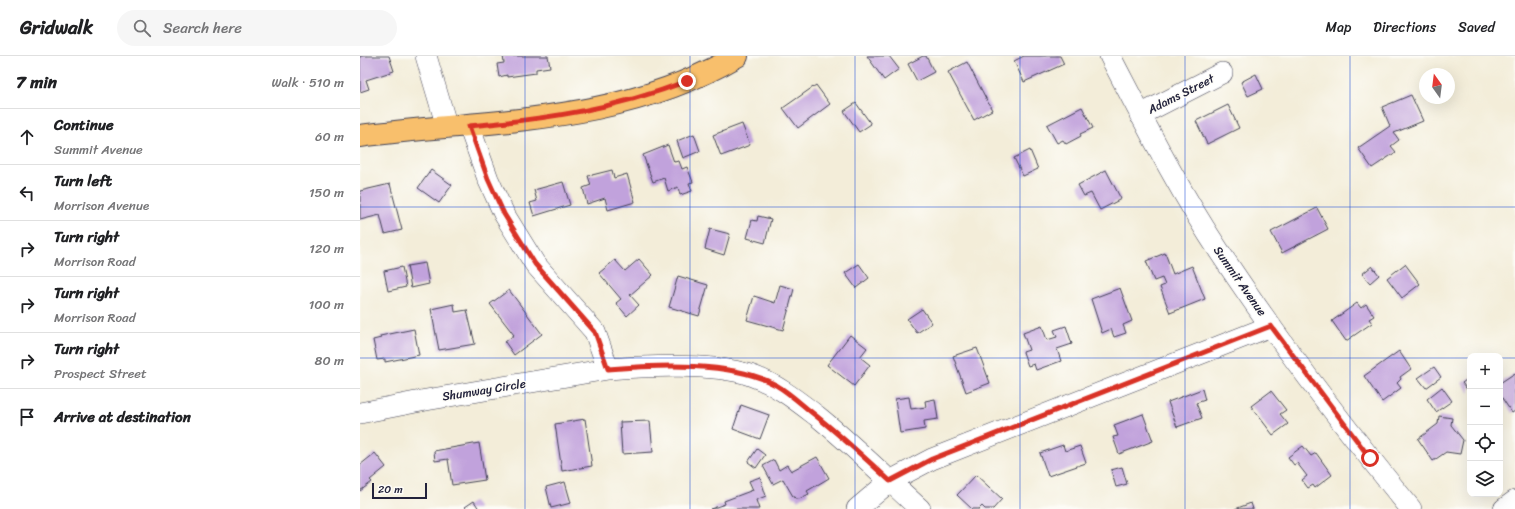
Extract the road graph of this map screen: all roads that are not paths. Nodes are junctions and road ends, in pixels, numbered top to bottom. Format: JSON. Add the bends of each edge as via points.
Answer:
{"nodes":[{"id":1,"x":426,"y":56,"type":"edge"},
{"id":2,"x":736,"y":56,"type":"edge"},
{"id":3,"x":1110,"y":56,"type":"edge"},
{"id":4,"x":1222,"y":73,"type":"dead end"},
{"id":5,"x":1140,"y":115,"type":"junction"},
{"id":6,"x":469,"y":126,"type":"junction"},
{"id":7,"x":447,"y":127,"type":"junction"},
{"id":8,"x":360,"y":136,"type":"edge"},
{"id":9,"x":1271,"y":326,"type":"junction"},
{"id":10,"x":608,"y":369,"type":"junction"},
{"id":11,"x":360,"y":414,"type":"edge"},
{"id":12,"x":890,"y":481,"type":"junction"},
{"id":13,"x":1515,"y":501,"type":"edge"},
{"id":14,"x":857,"y":509,"type":"edge"},
{"id":15,"x":920,"y":509,"type":"edge"},
{"id":16,"x":1410,"y":509,"type":"edge"},
{"id":17,"x":1504,"y":509,"type":"edge"}],
"edges":[{"from":1,"to":7,"type":"street"},
{"from":2,"to":6,"type":"main road","via":[[687,81],[633,100],[568,115]]},
{"from":3,"to":5,"type":"street","name":"Summit Avenue"},
{"from":4,"to":5,"type":"street","name":"Adams Street"},
{"from":5,"to":9,"type":"street","name":"Summit Avenue","via":[[1204,228]]},
{"from":6,"to":7,"type":"main road"},
{"from":6,"to":10,"type":"street","via":[[504,214],[535,264],[595,332]]},
{"from":7,"to":8,"type":"main road"},
{"from":9,"to":12,"type":"street","via":[[932,459]]},
{"from":9,"to":16,"type":"street","name":"Summit Avenue"},
{"from":10,"to":11,"type":"street","name":"Shumway Circle"},
{"from":10,"to":12,"type":"street","name":"Shumway Circle","via":[[698,367],[755,377],[775,385],[803,406],[840,435]]},
{"from":12,"to":14,"type":"street"},
{"from":12,"to":15,"type":"street","name":"Shumway Circle"},
{"from":13,"to":17,"type":"street"}]}
